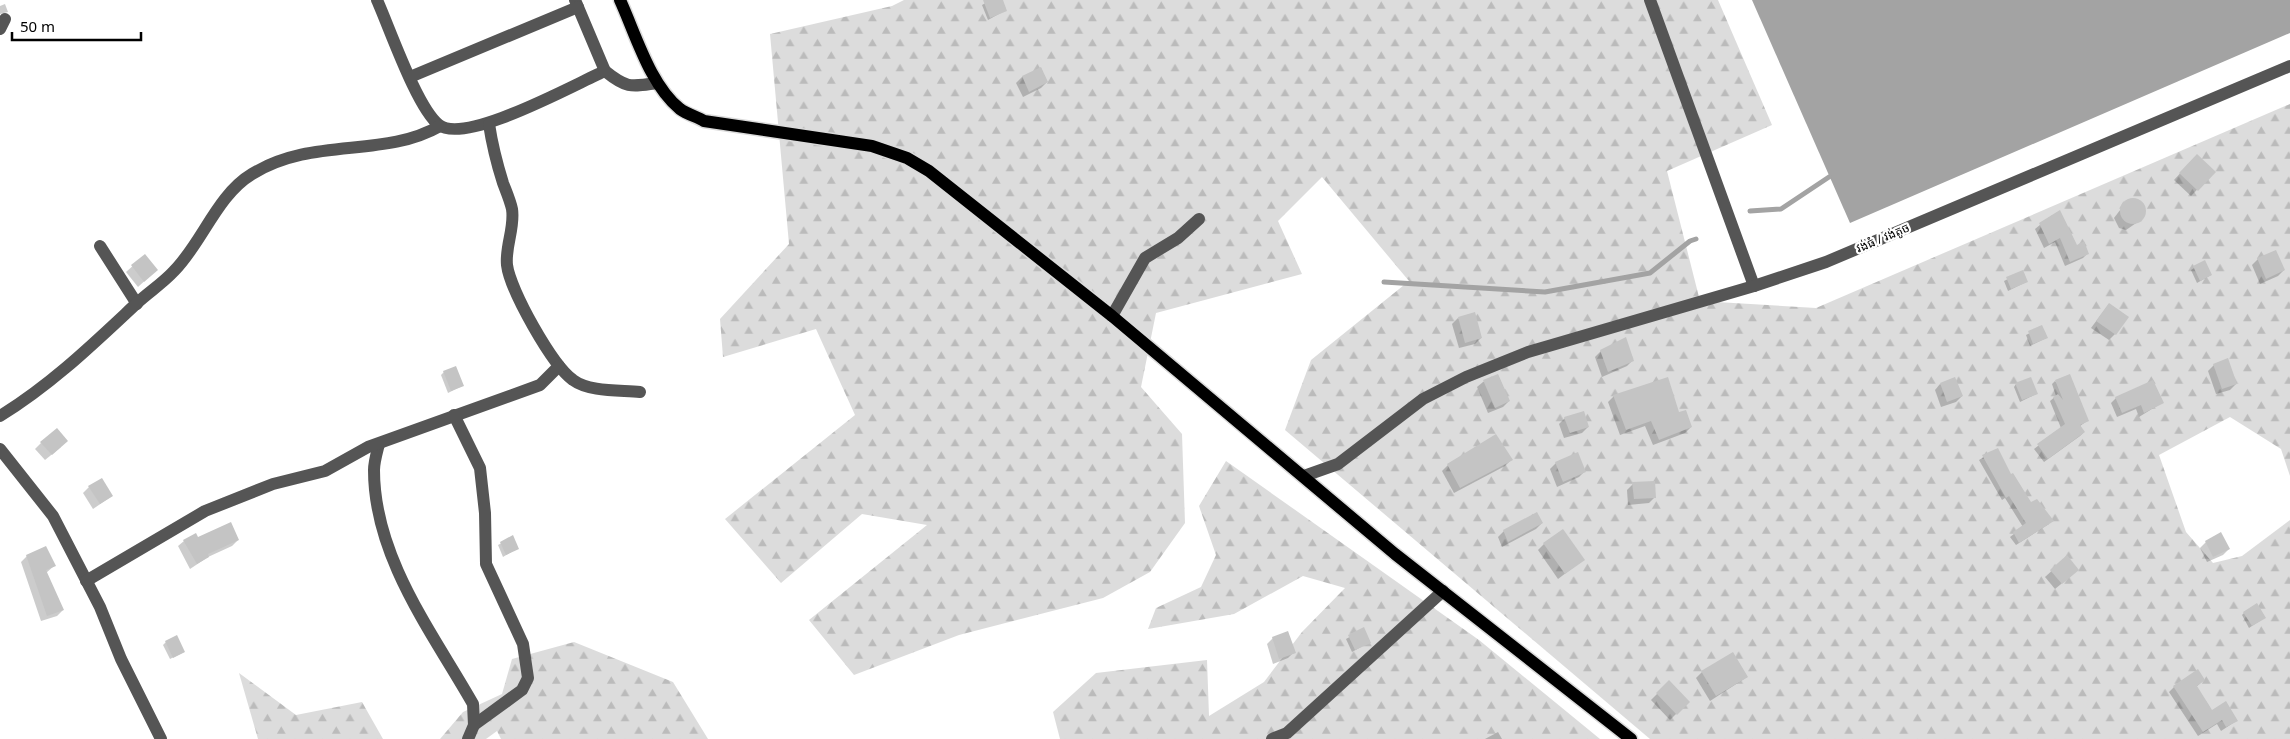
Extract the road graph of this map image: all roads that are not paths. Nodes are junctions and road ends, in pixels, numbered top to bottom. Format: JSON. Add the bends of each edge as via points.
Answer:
{"nodes":[{"id":1,"x":377,"y":0,"type":"edge"},
{"id":2,"x":620,"y":0,"type":"edge"},
{"id":3,"x":1650,"y":0,"type":"edge"},
{"id":4,"x":576,"y":3,"type":"edge"},
{"id":5,"x":2290,"y":66,"type":"edge"},
{"id":6,"x":605,"y":71,"type":"junction"},
{"id":7,"x":410,"y":78,"type":"junction"},
{"id":8,"x":657,"y":83,"type":"junction"},
{"id":9,"x":489,"y":124,"type":"junction"},
{"id":10,"x":440,"y":126,"type":"junction"},
{"id":11,"x":1199,"y":219,"type":"dead end"},
{"id":12,"x":100,"y":246,"type":"dead end"},
{"id":13,"x":1754,"y":286,"type":"junction"},
{"id":14,"x":137,"y":304,"type":"junction"},
{"id":15,"x":1112,"y":316,"type":"junction"},
{"id":16,"x":559,"y":366,"type":"junction"},
{"id":17,"x":640,"y":392,"type":"dead end"},
{"id":18,"x":0,"y":416,"type":"edge"},
{"id":19,"x":454,"y":416,"type":"junction"},
{"id":20,"x":379,"y":444,"type":"junction"},
{"id":21,"x":0,"y":449,"type":"edge"},
{"id":22,"x":1304,"y":476,"type":"junction"},
{"id":23,"x":86,"y":581,"type":"junction"},
{"id":24,"x":1442,"y":591,"type":"junction"},
{"id":25,"x":474,"y":725,"type":"junction"},
{"id":26,"x":162,"y":739,"type":"edge"},
{"id":27,"x":468,"y":739,"type":"edge"},
{"id":28,"x":1272,"y":739,"type":"edge"},
{"id":29,"x":1631,"y":739,"type":"edge"}],
"edges":[{"from":1,"to":7,"type":"street"},
{"from":2,"to":8,"type":"main road"},
{"from":3,"to":13,"type":"street"},
{"from":4,"to":6,"type":"street"},
{"from":4,"to":7,"type":"street"},
{"from":5,"to":13,"type":"street","name":"វង់ធំ / វង់តូច","via":[[1826,262]]},
{"from":6,"to":8,"type":"street","via":[[622,85]]},
{"from":6,"to":9,"type":"street"},
{"from":7,"to":10,"type":"street","via":[[422,106]]},
{"from":8,"to":15,"type":"main road","via":[[682,110],[704,120],[872,146],[907,158],[929,171]]},
{"from":9,"to":10,"type":"street","via":[[456,130]]},
{"from":9,"to":16,"type":"street","via":[[494,153],[512,208],[507,266],[517,293]]},
{"from":10,"to":14,"type":"street","via":[[397,142],[297,154],[250,175],[225,199],[175,270]]},
{"from":11,"to":15,"type":"street","via":[[1178,238],[1145,258]]},
{"from":12,"to":14,"type":"street"},
{"from":13,"to":22,"type":"street","name":"វង់ធំ / វង់តូច","via":[[1528,352],[1466,377],[1423,399],[1338,464]]},
{"from":14,"to":18,"type":"street","via":[[59,375]]},
{"from":15,"to":22,"type":"main road"},
{"from":16,"to":17,"type":"street","via":[[574,381]]},
{"from":16,"to":19,"type":"street","via":[[540,385]]},
{"from":19,"to":20,"type":"street"},
{"from":19,"to":25,"type":"street","via":[[480,468],[486,564],[523,644],[528,678],[522,690]]},
{"from":20,"to":23,"type":"street","via":[[324,471],[273,484],[205,512]]},
{"from":20,"to":25,"type":"street","via":[[374,469],[378,510],[396,570],[473,704]]},
{"from":21,"to":23,"type":"street","via":[[54,516]]},
{"from":22,"to":24,"type":"main road"},
{"from":23,"to":26,"type":"street","via":[[120,659]]},
{"from":24,"to":28,"type":"street","via":[[1288,733]]},
{"from":24,"to":29,"type":"main road"},
{"from":25,"to":27,"type":"street"}]}
